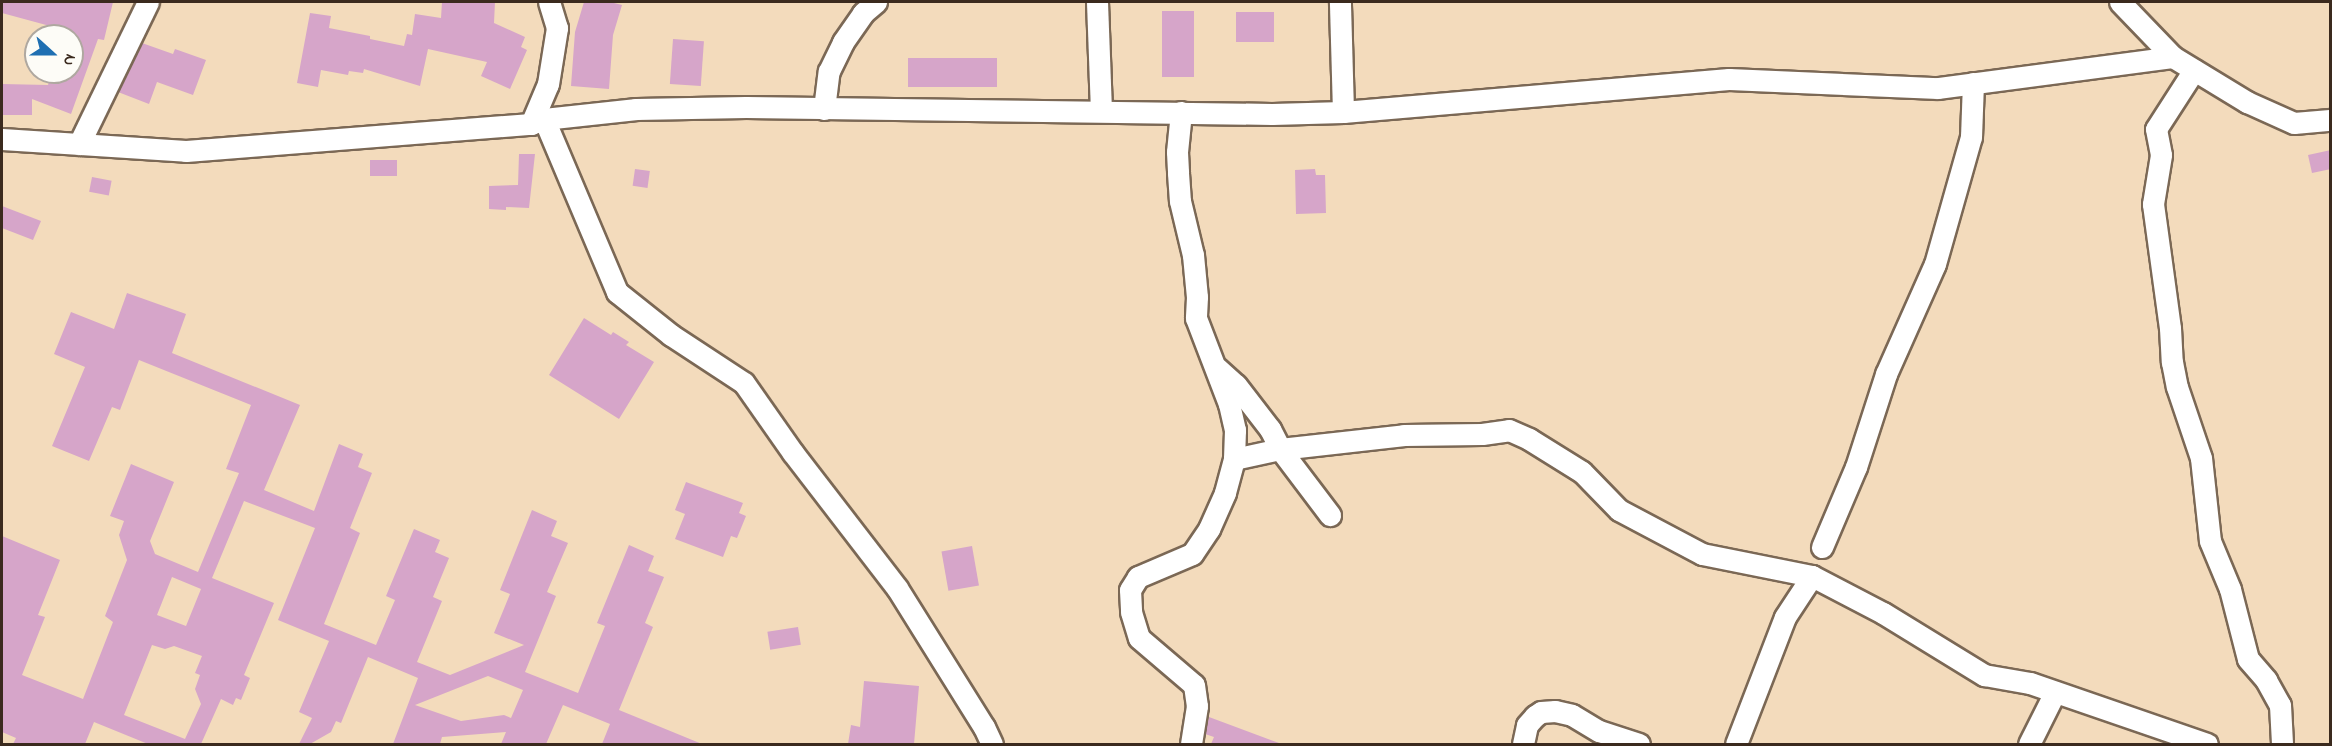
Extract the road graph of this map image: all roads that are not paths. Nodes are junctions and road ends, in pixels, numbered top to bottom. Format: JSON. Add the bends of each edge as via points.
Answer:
{"nodes":[{"id":1,"x":148,"y":2,"type":"edge"},
{"id":2,"x":549,"y":2,"type":"edge"},
{"id":3,"x":876,"y":2,"type":"edge"},
{"id":4,"x":1098,"y":2,"type":"edge"},
{"id":5,"x":1340,"y":2,"type":"edge"},
{"id":6,"x":2120,"y":2,"type":"edge"},
{"id":7,"x":2173,"y":57,"type":"junction"},
{"id":8,"x":2194,"y":70,"type":"junction"},
{"id":9,"x":1973,"y":84,"type":"junction"},
{"id":10,"x":824,"y":109,"type":"junction"},
{"id":11,"x":1101,"y":111,"type":"junction"},
{"id":12,"x":1181,"y":112,"type":"junction"},
{"id":13,"x":1343,"y":112,"type":"junction"},
{"id":14,"x":2331,"y":120,"type":"edge"},
{"id":15,"x":537,"y":121,"type":"junction"},
{"id":16,"x":2,"y":139,"type":"edge"},
{"id":17,"x":79,"y":144,"type":"junction"},
{"id":18,"x":1212,"y":364,"type":"junction"},
{"id":19,"x":1280,"y":449,"type":"junction"},
{"id":20,"x":1234,"y":459,"type":"junction"},
{"id":21,"x":1330,"y":515,"type":"dead end"},
{"id":22,"x":1822,"y":547,"type":"dead end"},
{"id":23,"x":1812,"y":576,"type":"junction"},
{"id":24,"x":2055,"y":692,"type":"junction"},
{"id":25,"x":992,"y":744,"type":"edge"},
{"id":26,"x":1191,"y":744,"type":"edge"},
{"id":27,"x":1522,"y":744,"type":"edge"},
{"id":28,"x":1639,"y":744,"type":"edge"},
{"id":29,"x":1736,"y":744,"type":"edge"},
{"id":30,"x":2029,"y":744,"type":"edge"},
{"id":31,"x":2207,"y":744,"type":"edge"},
{"id":32,"x":2282,"y":744,"type":"edge"}],
"edges":[{"from":1,"to":17,"type":"street"},
{"from":2,"to":15,"type":"street","via":[[557,28]]},
{"from":3,"to":10,"type":"street","via":[[862,13],[843,42],[829,71]]},
{"from":4,"to":11,"type":"street"},
{"from":5,"to":13,"type":"street"},
{"from":6,"to":7,"type":"street"},
{"from":7,"to":8,"type":"street"},
{"from":7,"to":9,"type":"street"},
{"from":8,"to":14,"type":"street","via":[[2278,118],[2294,123]]},
{"from":8,"to":32,"type":"street","via":[[2156,129],[2161,155],[2153,204],[2172,362],[2201,458],[2210,541],[2230,589],[2248,659],[2280,705]]},
{"from":9,"to":13,"type":"street","via":[[1938,88],[1729,79]]},
{"from":9,"to":22,"type":"street","via":[[1971,137],[1935,264],[1886,374],[1856,467]]},
{"from":10,"to":11,"type":"street"},
{"from":10,"to":15,"type":"street","via":[[636,109]]},
{"from":11,"to":12,"type":"street"},
{"from":12,"to":13,"type":"street"},
{"from":12,"to":18,"type":"street","via":[[1177,152],[1180,201],[1193,255],[1196,318]]},
{"from":15,"to":17,"type":"street","via":[[186,151]]},
{"from":15,"to":25,"type":"street","via":[[617,292],[671,335],[744,383],[897,588]]},
{"from":16,"to":17,"type":"street"},
{"from":18,"to":19,"type":"street","via":[[1236,385],[1270,429]]},
{"from":18,"to":20,"type":"street","via":[[1229,404],[1235,430]]},
{"from":19,"to":20,"type":"street"},
{"from":19,"to":21,"type":"street"},
{"from":19,"to":23,"type":"street","via":[[1404,435],[1482,435],[1509,430],[1582,472],[1619,510],[1702,554]]},
{"from":20,"to":26,"type":"street","via":[[1225,494],[1192,554],[1138,577],[1130,590],[1131,612],[1139,638],[1194,685],[1197,706]]},
{"from":23,"to":24,"type":"street","via":[[1984,675]]},
{"from":23,"to":29,"type":"street","via":[[1785,617]]},
{"from":24,"to":30,"type":"street"},
{"from":24,"to":31,"type":"street"},
{"from":27,"to":28,"type":"street","via":[[1527,725],[1535,716],[1555,711]]}]}
